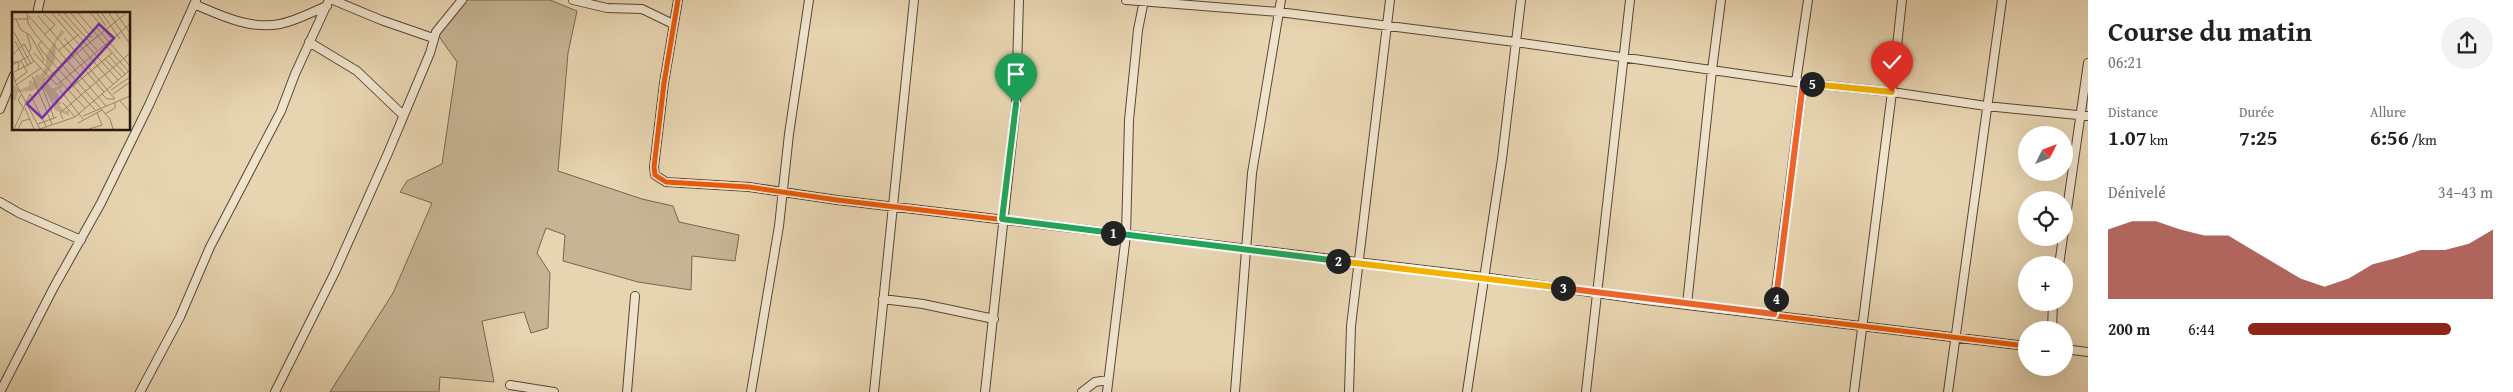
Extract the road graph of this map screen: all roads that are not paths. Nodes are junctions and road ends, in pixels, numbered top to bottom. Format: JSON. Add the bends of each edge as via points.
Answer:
{"nodes":[{"id":1,"x":462,"y":0,"type":"edge"},
{"id":2,"x":573,"y":0,"type":"edge"},
{"id":3,"x":678,"y":0,"type":"edge"},
{"id":4,"x":810,"y":0,"type":"edge"},
{"id":5,"x":914,"y":0,"type":"edge"},
{"id":6,"x":1019,"y":0,"type":"edge"},
{"id":7,"x":1126,"y":0,"type":"edge"},
{"id":8,"x":1281,"y":0,"type":"edge"},
{"id":9,"x":1390,"y":0,"type":"edge"},
{"id":10,"x":1521,"y":0,"type":"edge"},
{"id":11,"x":1630,"y":0,"type":"edge"},
{"id":12,"x":1721,"y":0,"type":"edge"},
{"id":13,"x":1808,"y":0,"type":"edge"},
{"id":14,"x":1902,"y":0,"type":"edge"},
{"id":15,"x":2002,"y":0,"type":"edge"},
{"id":16,"x":1144,"y":1,"type":"edge"},
{"id":17,"x":195,"y":2,"type":"edge"},
{"id":18,"x":329,"y":2,"type":"edge"},
{"id":19,"x":1279,"y":12,"type":"junction"},
{"id":20,"x":673,"y":24,"type":"junction"},
{"id":21,"x":1386,"y":26,"type":"junction"},
{"id":22,"x":433,"y":38,"type":"junction"},
{"id":23,"x":309,"y":42,"type":"junction"},
{"id":24,"x":1516,"y":42,"type":"junction"},
{"id":25,"x":1624,"y":58,"type":"junction"},
{"id":26,"x":2088,"y":63,"type":"edge"},
{"id":27,"x":1712,"y":70,"type":"junction"},
{"id":28,"x":12,"y":79,"type":"edge"},
{"id":29,"x":1800,"y":82,"type":"junction"},
{"id":30,"x":1892,"y":92,"type":"junction"},
{"id":31,"x":3,"y":97,"type":"edge"},
{"id":32,"x":1986,"y":106,"type":"junction"},
{"id":33,"x":0,"y":109,"type":"edge"},
{"id":34,"x":404,"y":114,"type":"junction"},
{"id":35,"x":2084,"y":116,"type":"edge"},
{"id":36,"x":782,"y":192,"type":"junction"},
{"id":37,"x":0,"y":202,"type":"edge"},
{"id":38,"x":892,"y":206,"type":"junction"},
{"id":39,"x":1002,"y":219,"type":"junction"},
{"id":40,"x":1126,"y":235,"type":"junction"},
{"id":41,"x":81,"y":240,"type":"junction"},
{"id":42,"x":1246,"y":250,"type":"junction"},
{"id":43,"x":2061,"y":256,"type":"edge"},
{"id":44,"x":1358,"y":264,"type":"junction"},
{"id":45,"x":1484,"y":277,"type":"junction"},
{"id":46,"x":1596,"y":292,"type":"junction"},
{"id":47,"x":636,"y":296,"type":"dead end"},
{"id":48,"x":883,"y":299,"type":"junction"},
{"id":49,"x":1687,"y":304,"type":"junction"},
{"id":50,"x":1774,"y":314,"type":"junction"},
{"id":51,"x":994,"y":319,"type":"junction"},
{"id":52,"x":1861,"y":327,"type":"junction"},
{"id":53,"x":1956,"y":339,"type":"junction"},
{"id":54,"x":2018,"y":345,"type":"edge"},
{"id":55,"x":2073,"y":350,"type":"edge"},
{"id":56,"x":2088,"y":352,"type":"edge"},
{"id":57,"x":1108,"y":380,"type":"junction"},
{"id":58,"x":510,"y":385,"type":"dead end"},
{"id":59,"x":1235,"y":388,"type":"edge"},
{"id":60,"x":0,"y":392,"type":"edge"},
{"id":61,"x":140,"y":392,"type":"edge"},
{"id":62,"x":275,"y":392,"type":"edge"},
{"id":63,"x":554,"y":392,"type":"edge"},
{"id":64,"x":627,"y":392,"type":"edge"},
{"id":65,"x":751,"y":392,"type":"edge"},
{"id":66,"x":874,"y":392,"type":"edge"},
{"id":67,"x":986,"y":392,"type":"edge"},
{"id":68,"x":1082,"y":392,"type":"edge"},
{"id":69,"x":1107,"y":392,"type":"edge"},
{"id":70,"x":1228,"y":392,"type":"edge"},
{"id":71,"x":1349,"y":392,"type":"edge"},
{"id":72,"x":1467,"y":392,"type":"edge"},
{"id":73,"x":1586,"y":392,"type":"edge"},
{"id":74,"x":1854,"y":392,"type":"edge"},
{"id":75,"x":1948,"y":392,"type":"edge"}],
"edges":[{"from":1,"to":22,"type":"street"},
{"from":2,"to":20,"type":"street","via":[[607,8],[642,9]]},
{"from":3,"to":20,"type":"street"},
{"from":4,"to":36,"type":"street"},
{"from":5,"to":38,"type":"street"},
{"from":6,"to":39,"type":"street","via":[[1018,75],[1011,161]]},
{"from":7,"to":16,"type":"street"},
{"from":8,"to":19,"type":"street"},
{"from":9,"to":21,"type":"street"},
{"from":10,"to":24,"type":"street"},
{"from":11,"to":25,"type":"street"},
{"from":12,"to":27,"type":"street"},
{"from":13,"to":29,"type":"street"},
{"from":14,"to":30,"type":"street"},
{"from":15,"to":32,"type":"street"},
{"from":16,"to":19,"type":"street"},
{"from":16,"to":40,"type":"street","via":[[1129,120]]},
{"from":17,"to":18,"type":"street","via":[[228,19],[268,25],[293,20]]},
{"from":17,"to":41,"type":"street","via":[[149,105]]},
{"from":18,"to":22,"type":"street"},
{"from":18,"to":23,"type":"street"},
{"from":19,"to":21,"type":"street"},
{"from":19,"to":42,"type":"street","via":[[1252,174]]},
{"from":20,"to":36,"type":"street","via":[[654,175],[666,182],[722,184]]},
{"from":21,"to":24,"type":"street"},
{"from":21,"to":44,"type":"street"},
{"from":22,"to":34,"type":"street","via":[[430,53]]},
{"from":23,"to":34,"type":"street","via":[[357,71]]},
{"from":23,"to":61,"type":"street","via":[[280,110]]},
{"from":24,"to":25,"type":"street"},
{"from":24,"to":45,"type":"street"},
{"from":25,"to":27,"type":"street"},
{"from":25,"to":46,"type":"street"},
{"from":26,"to":35,"type":"street"},
{"from":27,"to":29,"type":"street"},
{"from":27,"to":49,"type":"street"},
{"from":28,"to":31,"type":"street"},
{"from":29,"to":30,"type":"street"},
{"from":29,"to":50,"type":"street"},
{"from":30,"to":32,"type":"street"},
{"from":30,"to":52,"type":"street"},
{"from":31,"to":33,"type":"street"},
{"from":32,"to":35,"type":"street"},
{"from":32,"to":53,"type":"street"},
{"from":34,"to":62,"type":"street","via":[[335,272]]},
{"from":35,"to":43,"type":"street"},
{"from":36,"to":38,"type":"street"},
{"from":36,"to":65,"type":"street"},
{"from":37,"to":41,"type":"street"},
{"from":38,"to":39,"type":"street"},
{"from":38,"to":48,"type":"street"},
{"from":39,"to":40,"type":"street"},
{"from":39,"to":51,"type":"street"},
{"from":40,"to":42,"type":"street"},
{"from":40,"to":57,"type":"street"},
{"from":41,"to":60,"type":"street"},
{"from":42,"to":44,"type":"street"},
{"from":42,"to":59,"type":"street"},
{"from":44,"to":45,"type":"street"},
{"from":44,"to":71,"type":"street","via":[[1351,326]]},
{"from":45,"to":46,"type":"street"},
{"from":45,"to":72,"type":"street"},
{"from":46,"to":49,"type":"street"},
{"from":46,"to":73,"type":"street"},
{"from":47,"to":64,"type":"street"},
{"from":48,"to":51,"type":"street"},
{"from":48,"to":66,"type":"street"},
{"from":49,"to":50,"type":"street"},
{"from":50,"to":52,"type":"street"},
{"from":51,"to":67,"type":"street"},
{"from":52,"to":53,"type":"street"},
{"from":52,"to":74,"type":"street"},
{"from":53,"to":54,"type":"street"},
{"from":53,"to":75,"type":"street"},
{"from":55,"to":56,"type":"street"},
{"from":57,"to":68,"type":"street","via":[[1095,382]]},
{"from":57,"to":69,"type":"street"},
{"from":58,"to":63,"type":"street"},
{"from":59,"to":70,"type":"street"}]}
